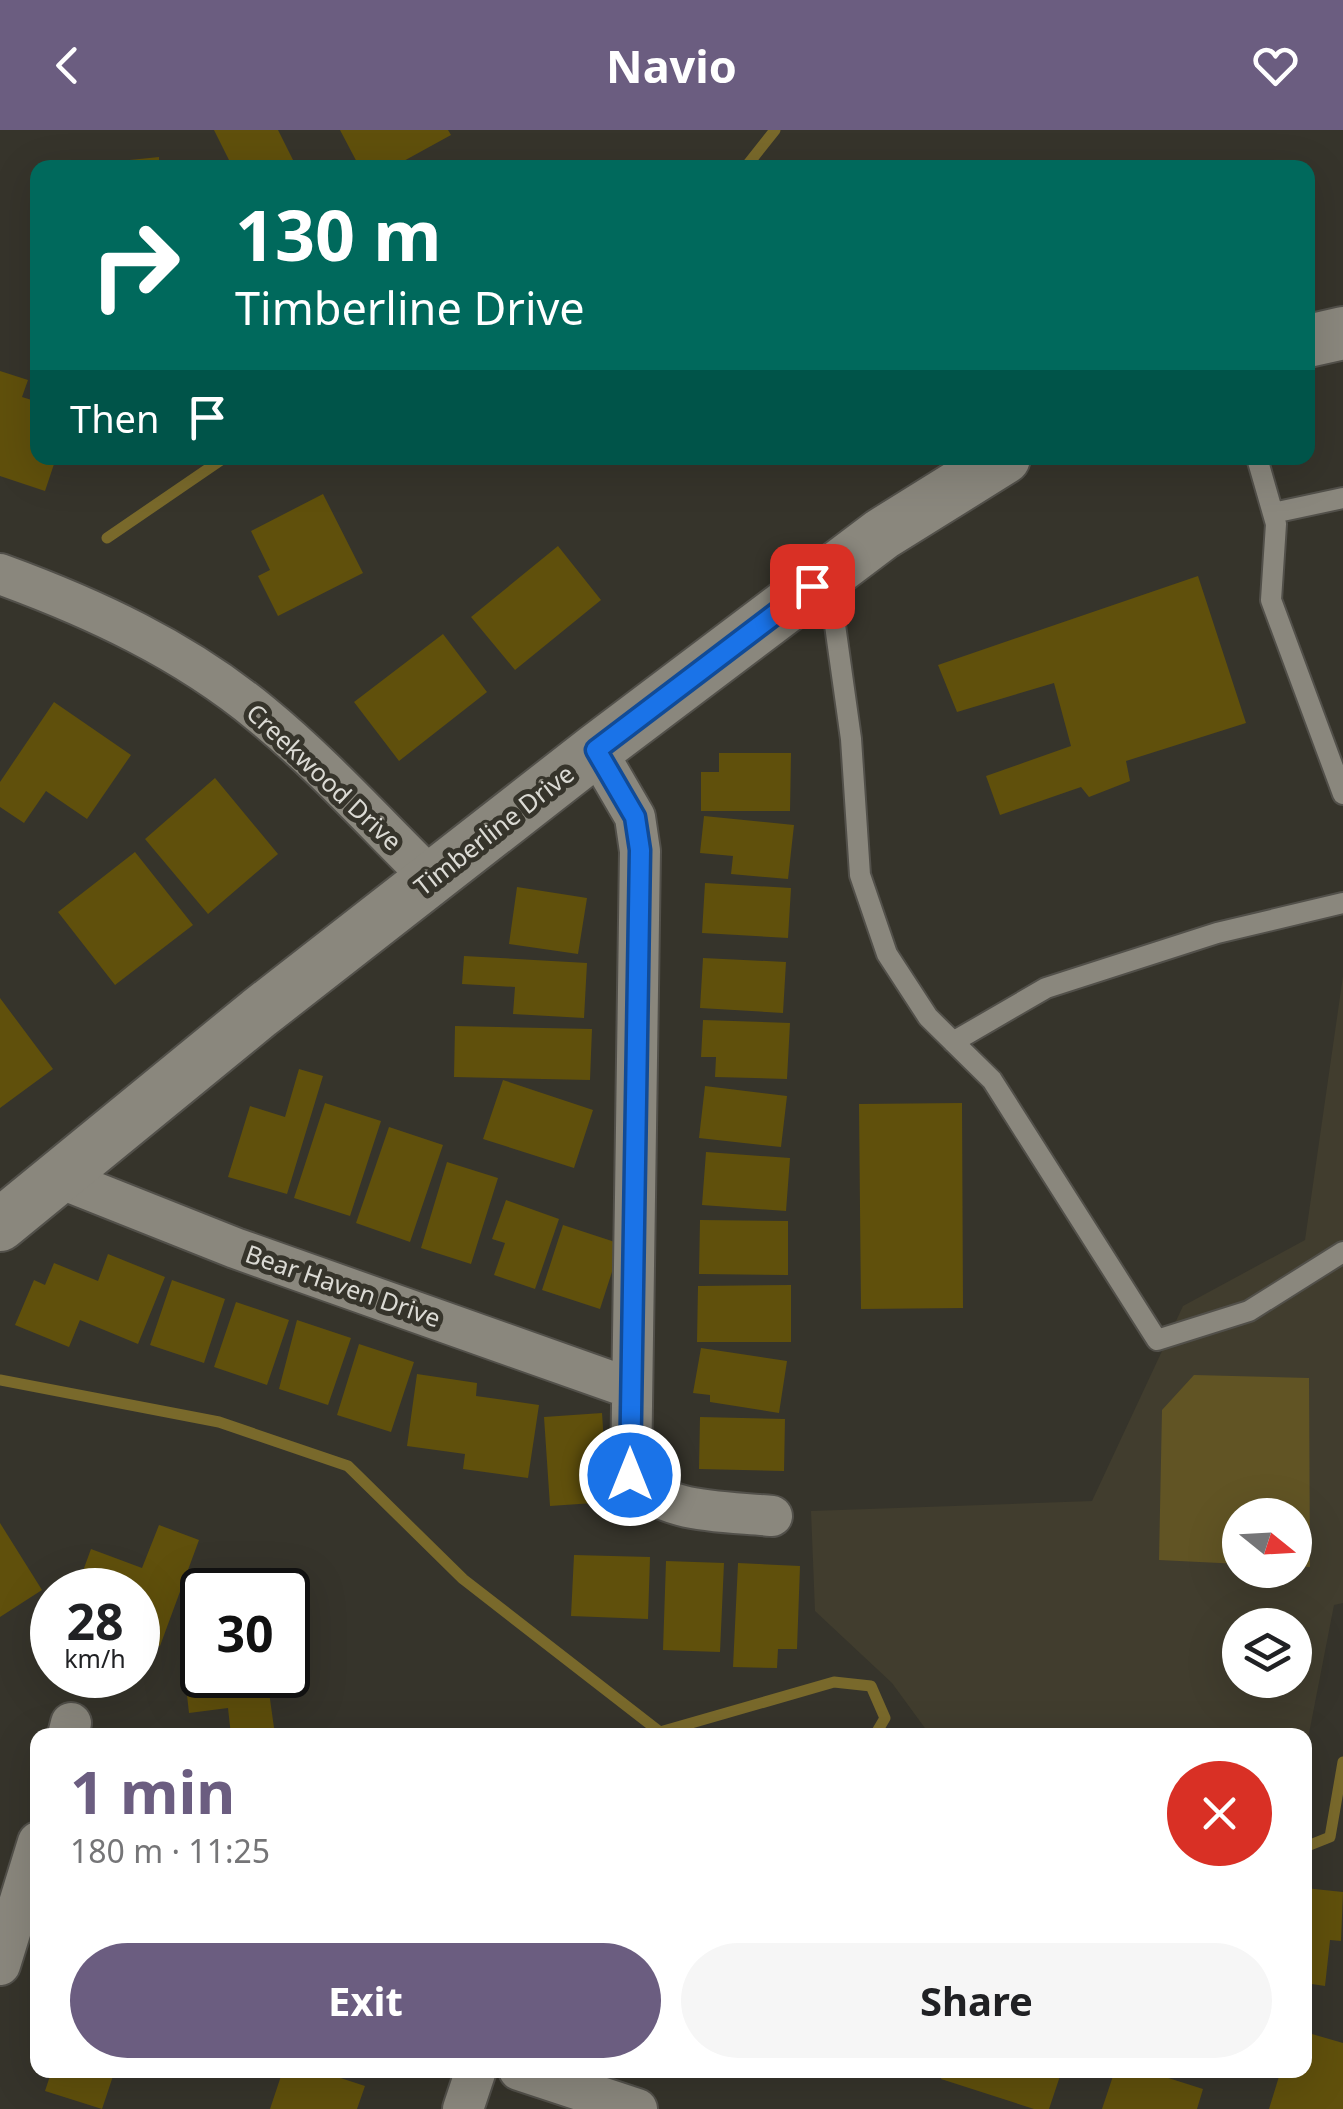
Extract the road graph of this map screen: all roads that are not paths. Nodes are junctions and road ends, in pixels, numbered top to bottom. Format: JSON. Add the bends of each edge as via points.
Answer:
{"nodes":[{"id":1,"x":1343,"y":333,"type":"edge"},
{"id":2,"x":1315,"y":339,"type":"edge"},
{"id":3,"x":993,"y":465,"type":"edge"},
{"id":4,"x":1259,"y":465,"type":"edge"},
{"id":5,"x":1343,"y":498,"type":"edge"},
{"id":6,"x":1273,"y":513,"type":"junction"},
{"id":7,"x":0,"y":574,"type":"edge"},
{"id":8,"x":812,"y":586,"type":"junction"},
{"id":9,"x":596,"y":750,"type":"junction"},
{"id":10,"x":1343,"y":794,"type":"edge"},
{"id":11,"x":430,"y":878,"type":"junction"},
{"id":12,"x":1342,"y":905,"type":"edge"},
{"id":13,"x":953,"y":1042,"type":"junction"},
{"id":14,"x":59,"y":1178,"type":"junction"},
{"id":15,"x":0,"y":1225,"type":"edge"},
{"id":16,"x":1343,"y":1252,"type":"edge"},
{"id":17,"x":630,"y":1388,"type":"junction"},
{"id":18,"x":772,"y":1516,"type":"dead end"},
{"id":19,"x":30,"y":1871,"type":"edge"},
{"id":20,"x":19,"y":1911,"type":"edge"},
{"id":21,"x":0,"y":1965,"type":"edge"},
{"id":22,"x":473,"y":2078,"type":"edge"},
{"id":23,"x":542,"y":2078,"type":"edge"},
{"id":24,"x":463,"y":2109,"type":"edge"},
{"id":25,"x":637,"y":2109,"type":"edge"}],
"edges":[{"from":1,"to":2,"type":"street"},
{"from":3,"to":8,"type":"street","name":"Timberline Drive"},
{"from":4,"to":6,"type":"lane"},
{"from":5,"to":6,"type":"lane"},
{"from":6,"to":10,"type":"lane","via":[[1270,600]]},
{"from":7,"to":11,"type":"street","name":"Creekwood Drive","via":[[84,604],[152,639],[259,712]]},
{"from":8,"to":9,"type":"street","name":"Timberline Drive"},
{"from":8,"to":13,"type":"lane","via":[[836,625],[860,876],[887,954]]},
{"from":9,"to":11,"type":"street","name":"Timberline Drive"},
{"from":9,"to":17,"type":"street","via":[[635,817],[640,850]]},
{"from":11,"to":14,"type":"street","name":"Timberline Drive"},
{"from":12,"to":13,"type":"lane","via":[[1216,932],[1046,988]]},
{"from":13,"to":16,"type":"lane","via":[[992,1080],[1156,1340],[1249,1311]]},
{"from":14,"to":15,"type":"street","name":"Timberline Drive"},
{"from":14,"to":17,"type":"street","name":"Bear Haven Drive"},
{"from":17,"to":18,"type":"street","via":[[630,1475],[640,1488],[676,1505]]},
{"from":19,"to":20,"type":"street"},
{"from":20,"to":21,"type":"street"},
{"from":22,"to":24,"type":"street"},
{"from":23,"to":25,"type":"street"}]}
